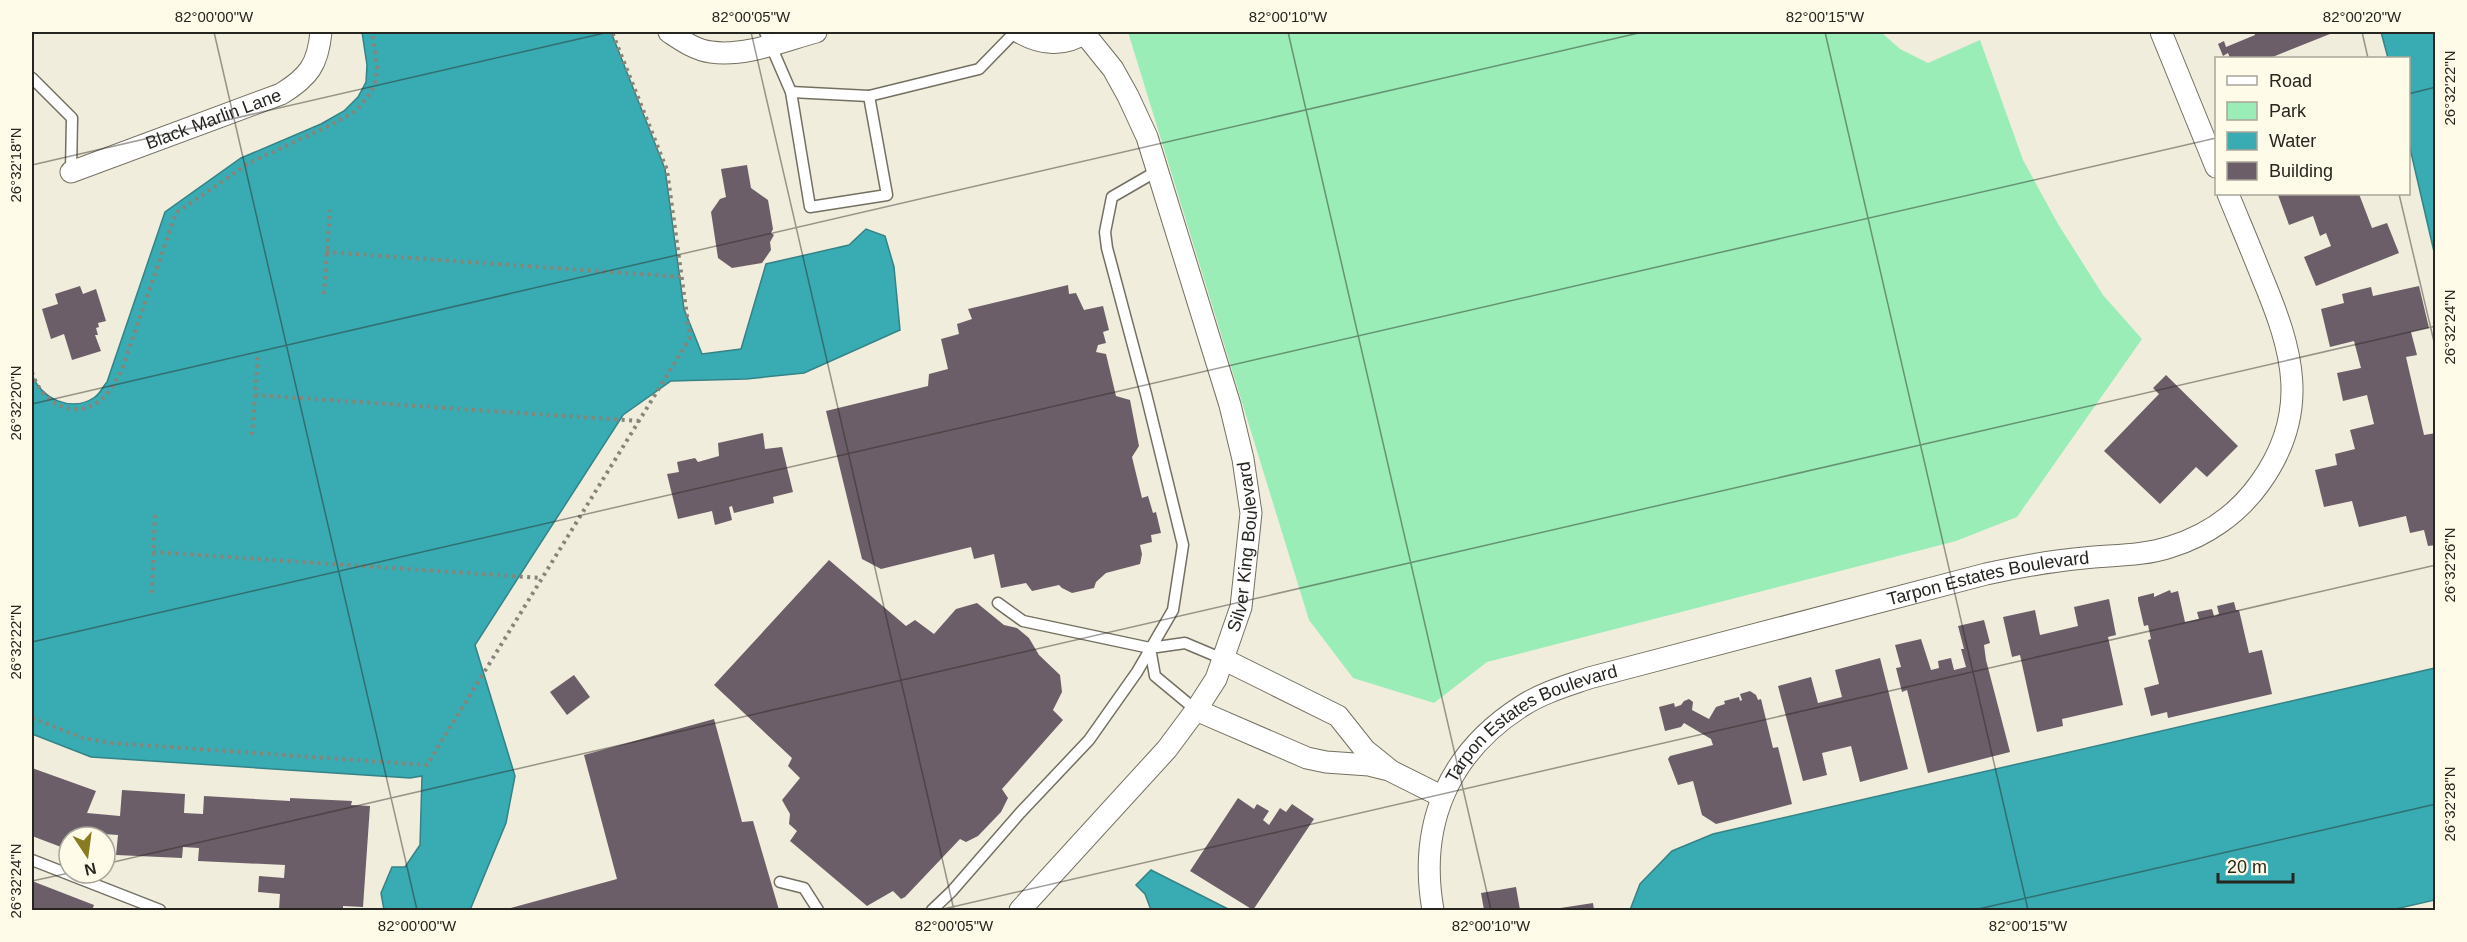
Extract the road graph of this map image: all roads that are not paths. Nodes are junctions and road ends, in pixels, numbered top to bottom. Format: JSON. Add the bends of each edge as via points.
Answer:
{"nodes":[{"id":1,"x":321,"y":32,"type":"edge"},
{"id":2,"x":669,"y":32,"type":"edge"},
{"id":3,"x":816,"y":32,"type":"edge"},
{"id":4,"x":1017,"y":32,"type":"edge"},
{"id":5,"x":1085,"y":32,"type":"edge"},
{"id":6,"x":2161,"y":32,"type":"edge"},
{"id":7,"x":768,"y":38,"type":"edge"},
{"id":8,"x":32,"y":78,"type":"edge"},
{"id":9,"x":791,"y":92,"type":"junction"},
{"id":10,"x":869,"y":96,"type":"junction"},
{"id":11,"x":2215,"y":162,"type":"edge"},
{"id":12,"x":1157,"y":171,"type":"junction"},
{"id":13,"x":70,"y":172,"type":"joint"},
{"id":14,"x":2228,"y":195,"type":"edge"},
{"id":15,"x":998,"y":603,"type":"dead end"},
{"id":16,"x":1150,"y":648,"type":"junction"},
{"id":17,"x":1223,"y":659,"type":"junction"},
{"id":18,"x":1196,"y":710,"type":"junction"},
{"id":19,"x":1391,"y":771,"type":"junction"},
{"id":20,"x":1441,"y":796,"type":"junction"},
{"id":21,"x":32,"y":860,"type":"edge"},
{"id":22,"x":780,"y":882,"type":"dead end"},
{"id":23,"x":160,"y":910,"type":"edge"},
{"id":24,"x":818,"y":910,"type":"edge"},
{"id":25,"x":932,"y":910,"type":"edge"},
{"id":26,"x":1020,"y":910,"type":"edge"},
{"id":27,"x":1433,"y":910,"type":"edge"}],
"edges":[{"from":1,"to":13,"type":"street","name":"Black Marlin Lane","via":[[313,67],[301,82],[281,94]]},
{"from":2,"to":7,"type":"street","via":[[709,52],[733,53]]},
{"from":3,"to":7,"type":"street"},
{"from":4,"to":5,"type":"street","name":"Silver King Boulevard","via":[[1050,44],[1068,42]]},
{"from":4,"to":10,"type":"lane","via":[[979,69]]},
{"from":5,"to":12,"type":"street","name":"Silver King Boulevard","via":[[1128,96]]},
{"from":6,"to":11,"type":"street"},
{"from":7,"to":9,"type":"lane"},
{"from":8,"to":13,"type":"lane","via":[[72,118]]},
{"from":9,"to":10,"type":"lane"},
{"from":9,"to":10,"type":"lane","via":[[810,207],[887,195]]},
{"from":12,"to":16,"type":"lane","via":[[1113,197],[1105,232],[1183,545],[1173,610]]},
{"from":12,"to":17,"type":"street","name":"Silver King Boulevard","via":[[1230,405],[1251,513],[1241,607]]},
{"from":14,"to":20,"type":"street","name":"Tarpon Estates Boulevard","via":[[2279,318],[2289,354],[2293,392],[2284,438],[2272,467],[2251,497],[2227,518],[2201,535],[2169,548],[2021,566],[1589,678],[1541,696],[1496,725],[1459,766]]},
{"from":15,"to":16,"type":"lane","via":[[1023,621]]},
{"from":16,"to":17,"type":"lane","via":[[1185,643]]},
{"from":16,"to":18,"type":"lane","via":[[1155,676]]},
{"from":16,"to":25,"type":"lane","via":[[1089,740]]},
{"from":17,"to":18,"type":"street","name":"Silver King Boulevard","via":[[1216,679]]},
{"from":17,"to":19,"type":"street","name":"Tarpon Estates Boulevard","via":[[1338,716],[1365,750]]},
{"from":18,"to":19,"type":"street","name":"Tarpon Estates Boulevard","via":[[1307,758]]},
{"from":18,"to":26,"type":"street","name":"Silver King Boulevard","via":[[1167,748]]},
{"from":19,"to":20,"type":"street","name":"Tarpon Estates Boulevard"},
{"from":20,"to":27,"type":"street","name":"Tarpon Estates Boulevard","via":[[1429,869]]},
{"from":21,"to":23,"type":"lane"},
{"from":22,"to":24,"type":"lane","via":[[804,888]]}]}
